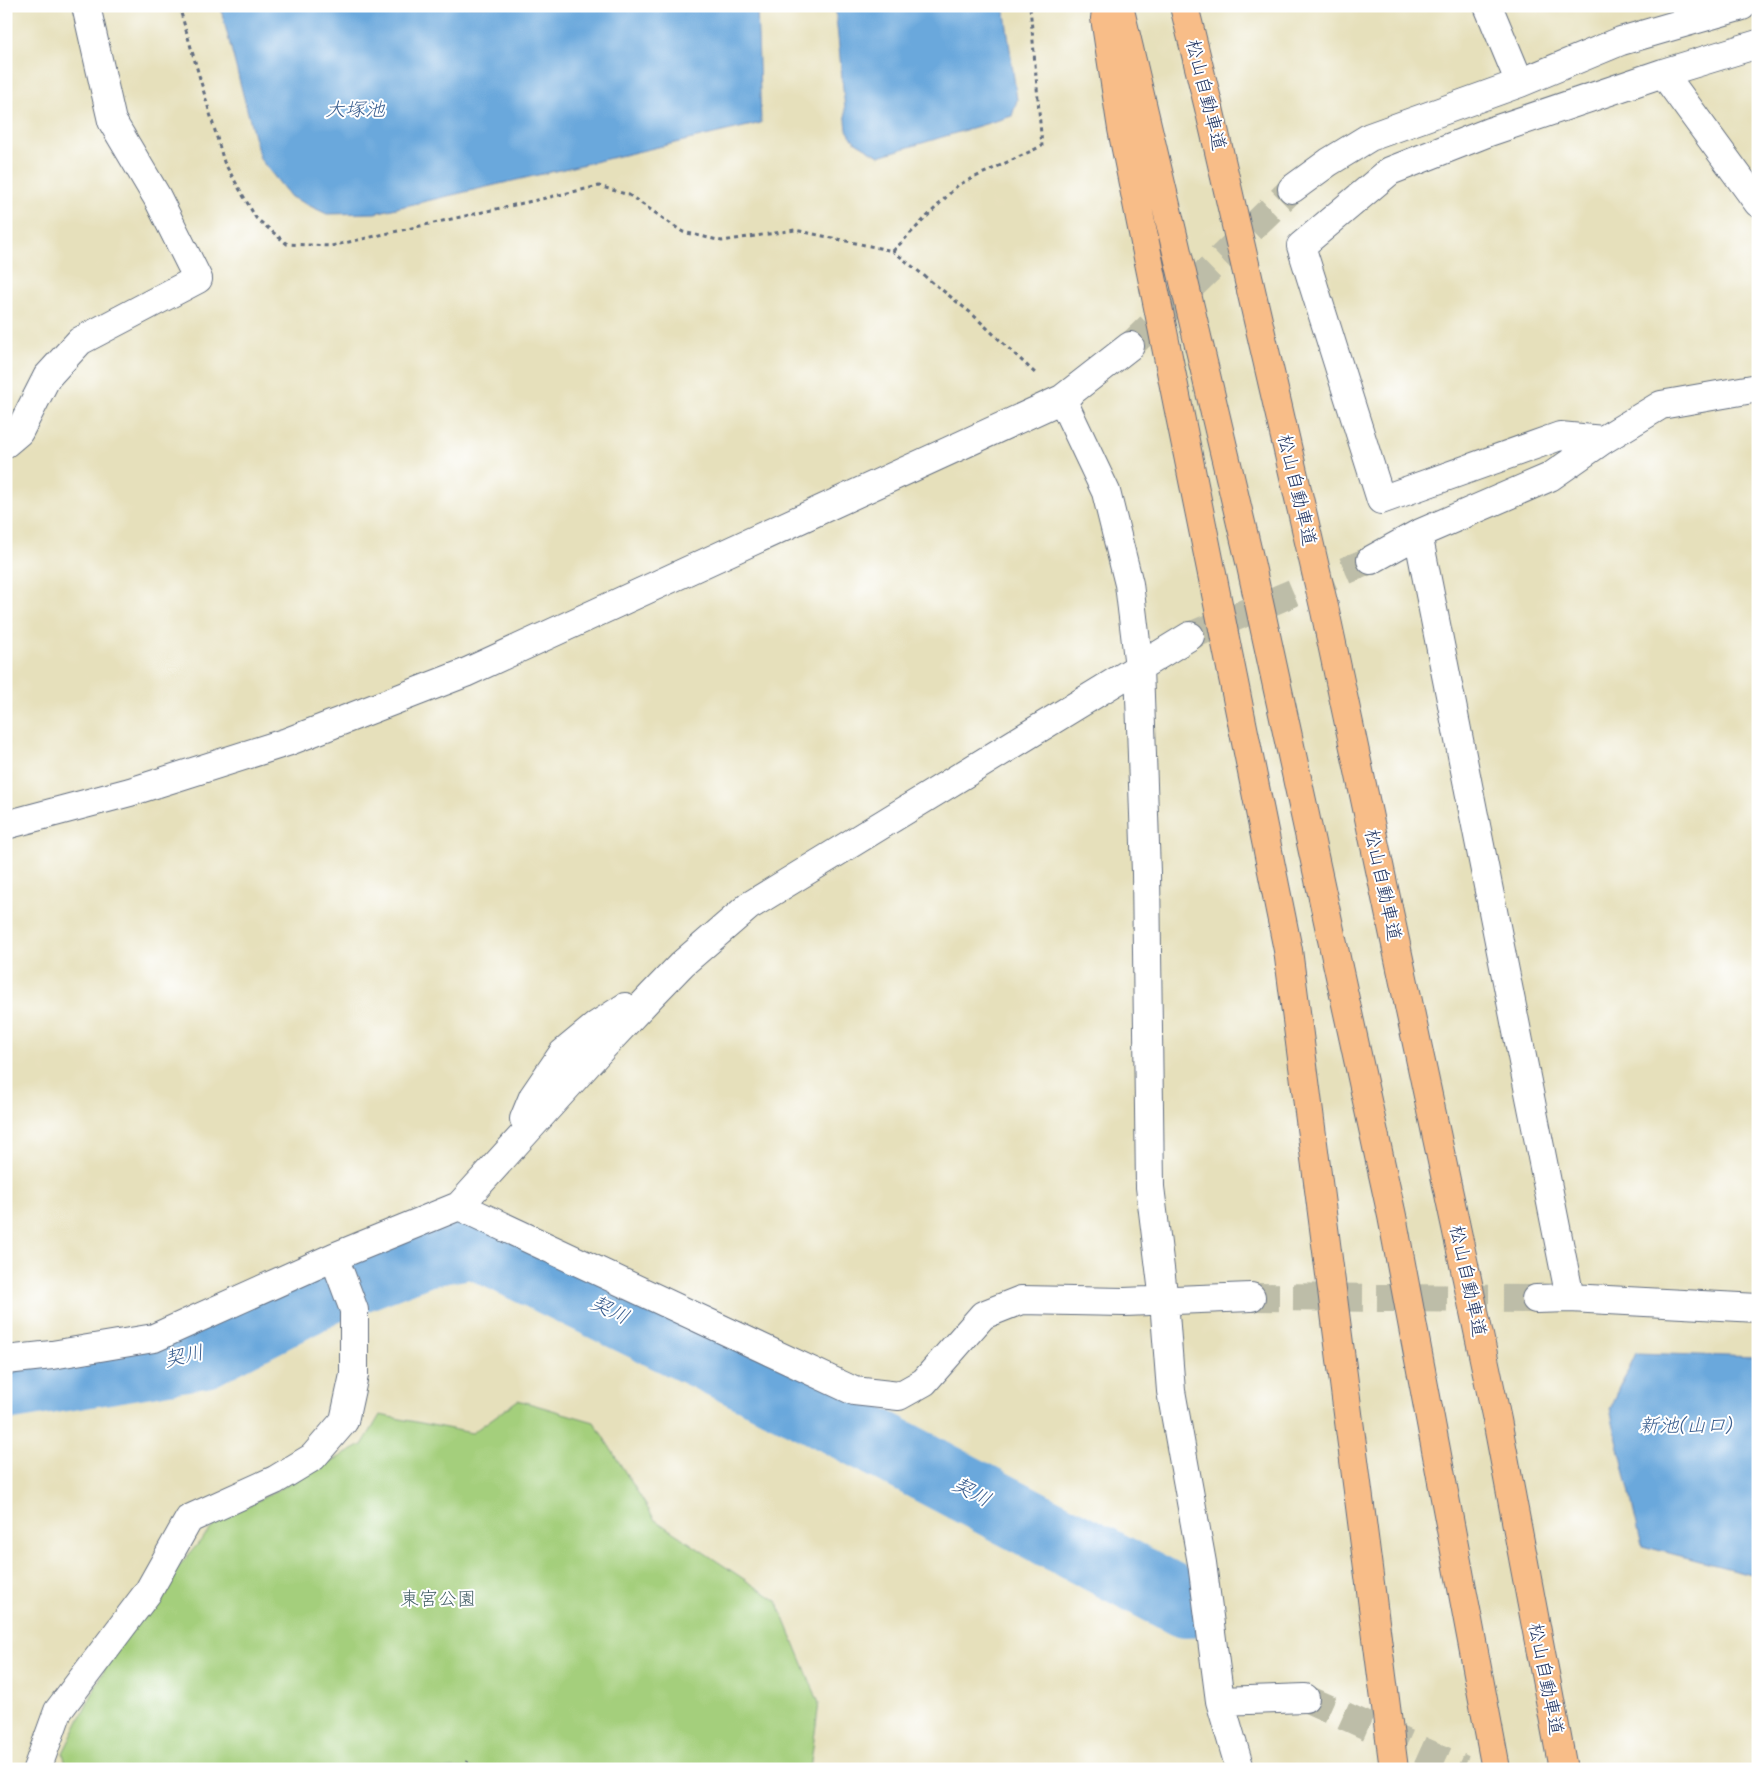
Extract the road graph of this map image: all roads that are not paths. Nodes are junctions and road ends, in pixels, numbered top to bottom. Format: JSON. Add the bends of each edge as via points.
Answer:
{"nodes":[{"id":1,"x":86,"y":6,"type":"edge"},
{"id":2,"x":1103,"y":6,"type":"edge"},
{"id":3,"x":1119,"y":6,"type":"edge"},
{"id":4,"x":1184,"y":6,"type":"edge"},
{"id":5,"x":1488,"y":6,"type":"edge"},
{"id":6,"x":1736,"y":6,"type":"edge"},
{"id":7,"x":1742,"y":6,"type":"edge"},
{"id":8,"x":1758,"y":44,"type":"edge"},
{"id":9,"x":1664,"y":72,"type":"junction"},
{"id":10,"x":1520,"y":83,"type":"junction"},
{"id":11,"x":1292,"y":189,"type":"tunnel mouth"},
{"id":12,"x":1758,"y":203,"type":"edge"},
{"id":13,"x":1130,"y":346,"type":"tunnel mouth"},
{"id":14,"x":1758,"y":388,"type":"edge"},
{"id":15,"x":1062,"y":399,"type":"junction"},
{"id":16,"x":1603,"y":440,"type":"junction"},
{"id":17,"x":6,"y":443,"type":"edge"},
{"id":18,"x":1418,"y":534,"type":"junction"},
{"id":19,"x":1371,"y":560,"type":"tunnel mouth"},
{"id":20,"x":1190,"y":636,"type":"tunnel mouth"},
{"id":21,"x":1138,"y":667,"type":"junction"},
{"id":22,"x":8,"y":824,"type":"edge"},
{"id":23,"x":459,"y":1206,"type":"junction"},
{"id":24,"x":334,"y":1257,"type":"junction"},
{"id":25,"x":1251,"y":1297,"type":"tunnel mouth"},
{"id":26,"x":1570,"y":1298,"type":"junction"},
{"id":27,"x":1536,"y":1299,"type":"tunnel mouth"},
{"id":28,"x":1164,"y":1301,"type":"junction"},
{"id":29,"x":1758,"y":1308,"type":"edge"},
{"id":30,"x":6,"y":1360,"type":"edge"},
{"id":31,"x":1497,"y":1420,"type":"junction"},
{"id":32,"x":1305,"y":1698,"type":"tunnel mouth"},
{"id":33,"x":1220,"y":1700,"type":"junction"},
{"id":34,"x":37,"y":1769,"type":"edge"},
{"id":35,"x":1240,"y":1769,"type":"edge"},
{"id":36,"x":1394,"y":1769,"type":"edge"},
{"id":37,"x":1496,"y":1769,"type":"edge"},
{"id":38,"x":1563,"y":1769,"type":"edge"},
{"id":39,"x":1581,"y":1769,"type":"edge"}],
"edges":[{"from":1,"to":17,"type":"street","via":[[112,121],[157,197],[198,279],[80,341],[48,378],[19,432]]},
{"from":2,"to":36,"type":"highway","via":[[1122,130],[1288,950]]},
{"from":3,"to":37,"type":"highway","via":[[1252,566],[1392,1216]]},
{"from":4,"to":31,"type":"highway","name":"松山自動車道","via":[[1325,611]]},
{"from":5,"to":10,"type":"street"},
{"from":6,"to":7,"type":"street"},
{"from":6,"to":10,"type":"street","via":[[1621,41]]},
{"from":8,"to":9,"type":"street"},
{"from":9,"to":12,"type":"street"},
{"from":9,"to":16,"type":"street","via":[[1489,132],[1390,171],[1301,246],[1381,500],[1560,436]]},
{"from":10,"to":11,"type":"street","via":[[1370,137]]},
{"from":13,"to":15,"type":"street"},
{"from":14,"to":16,"type":"street","via":[[1661,405]]},
{"from":15,"to":21,"type":"street","via":[[1106,492],[1129,584]]},
{"from":15,"to":22,"type":"street","via":[[465,672],[287,742],[130,792]]},
{"from":16,"to":18,"type":"street","via":[[1550,477]]},
{"from":18,"to":19,"type":"street"},
{"from":18,"to":26,"type":"street"},
{"from":20,"to":21,"type":"street"},
{"from":21,"to":23,"type":"street","via":[[749,906],[682,964],[652,995]]},
{"from":21,"to":28,"type":"street","via":[[1146,873],[1150,1187]]},
{"from":23,"to":24,"type":"street"},
{"from":23,"to":28,"type":"street","via":[[854,1391],[899,1396],[924,1382],[983,1315],[1021,1300]]},
{"from":24,"to":30,"type":"street","via":[[154,1338]]},
{"from":24,"to":34,"type":"street","via":[[354,1310],[354,1375],[344,1421],[313,1457],[275,1480],[189,1519],[148,1592],[58,1711]]},
{"from":25,"to":28,"type":"street"},
{"from":26,"to":27,"type":"street"},
{"from":26,"to":29,"type":"street"},
{"from":28,"to":33,"type":"street","via":[[1171,1391],[1202,1563]]},
{"from":31,"to":38,"type":"highway","name":"松山自動車道"},
{"from":31,"to":39,"type":"highway"},
{"from":32,"to":33,"type":"street"},
{"from":33,"to":35,"type":"street"}]}
